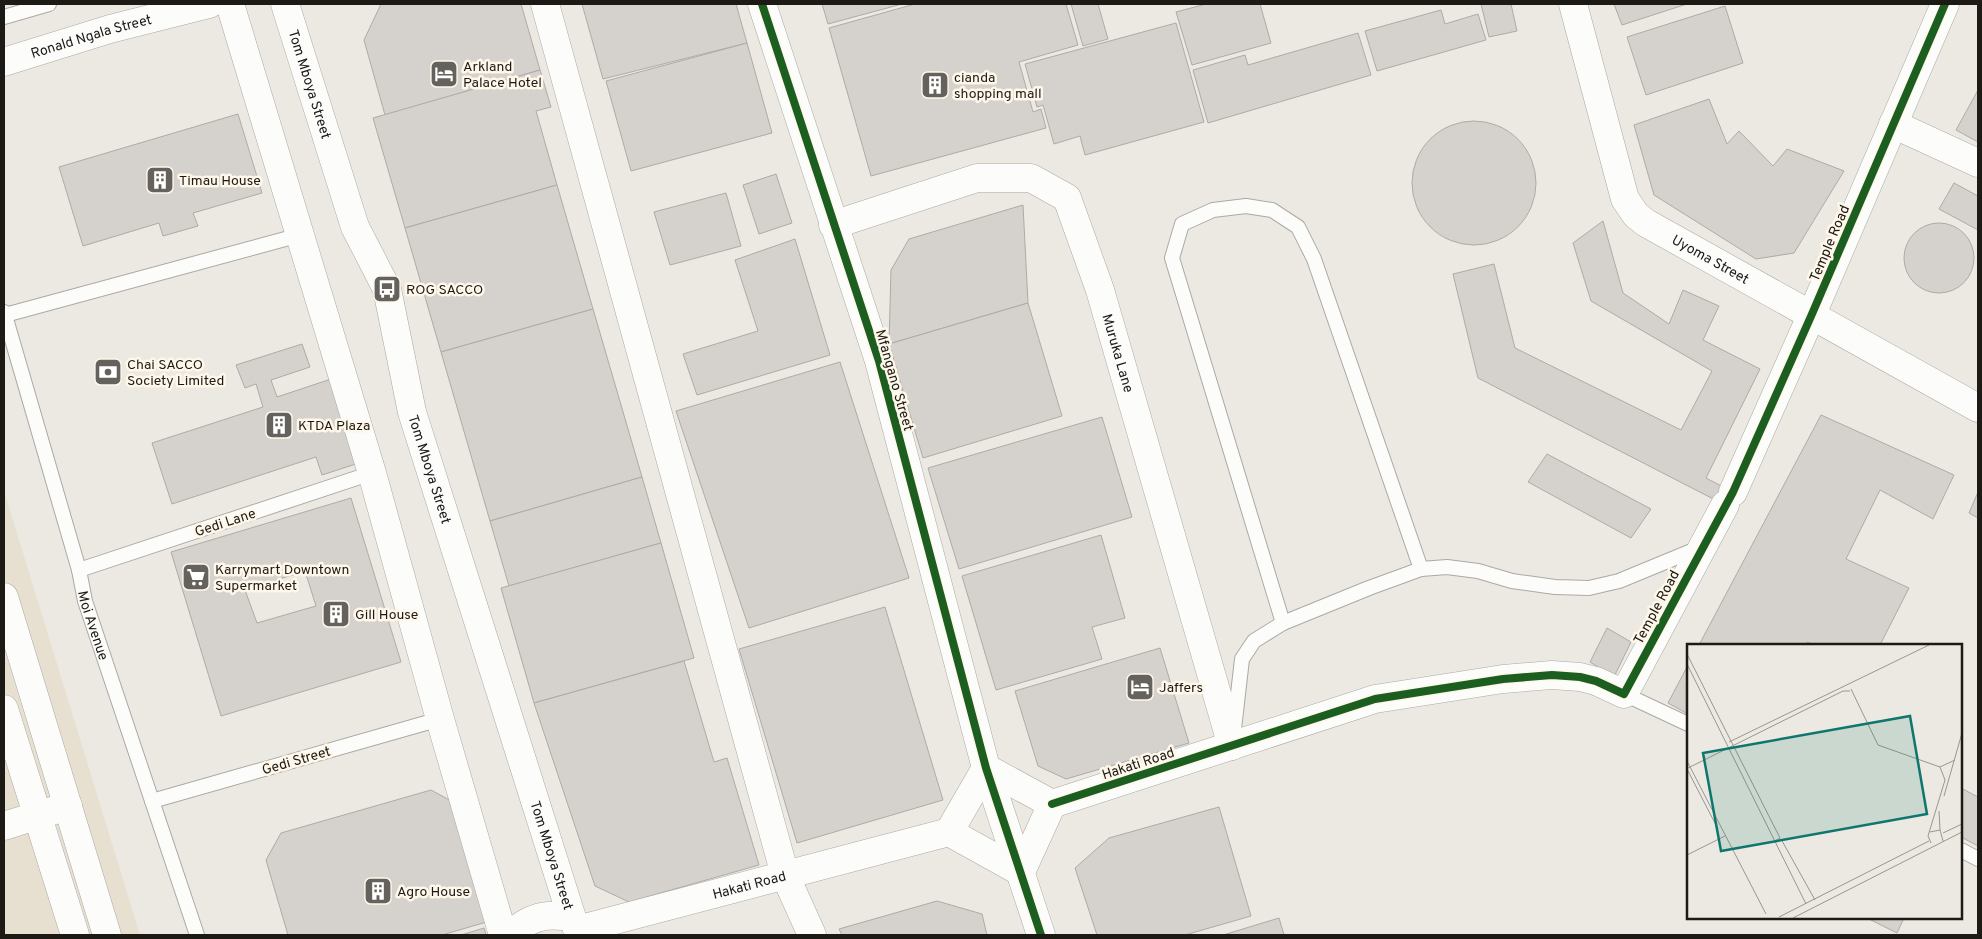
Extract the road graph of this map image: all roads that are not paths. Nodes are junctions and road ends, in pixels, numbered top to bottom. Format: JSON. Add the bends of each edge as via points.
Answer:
{"nodes":[{"id":1,"x":49,"y":4,"type":"edge"},
{"id":2,"x":209,"y":4,"type":"edge"},
{"id":3,"x":230,"y":4,"type":"edge"},
{"id":4,"x":285,"y":4,"type":"edge"},
{"id":5,"x":545,"y":4,"type":"edge"},
{"id":6,"x":762,"y":4,"type":"edge"},
{"id":7,"x":1573,"y":4,"type":"edge"},
{"id":8,"x":1945,"y":4,"type":"edge"},
{"id":9,"x":4,"y":17,"type":"edge"},
{"id":10,"x":4,"y":62,"type":"edge"},
{"id":11,"x":1893,"y":124,"type":"junction"},
{"id":12,"x":1978,"y":163,"type":"edge"},
{"id":13,"x":834,"y":225,"type":"junction"},
{"id":14,"x":300,"y":236,"type":"junction"},
{"id":15,"x":4,"y":313,"type":"edge"},
{"id":16,"x":1812,"y":314,"type":"junction"},
{"id":17,"x":1978,"y":408,"type":"edge"},
{"id":18,"x":372,"y":473,"type":"junction"},
{"id":19,"x":1704,"y":546,"type":"junction"},
{"id":20,"x":1421,"y":569,"type":"junction"},
{"id":21,"x":79,"y":570,"type":"junction"},
{"id":22,"x":4,"y":598,"type":"edge"},
{"id":23,"x":1283,"y":623,"type":"junction"},
{"id":24,"x":1624,"y":694,"type":"junction"},
{"id":25,"x":4,"y":709,"type":"edge"},
{"id":26,"x":440,"y":719,"type":"junction"},
{"id":27,"x":1687,"y":724,"type":"edge"},
{"id":28,"x":1232,"y":746,"type":"junction"},
{"id":29,"x":986,"y":768,"type":"junction"},
{"id":30,"x":152,"y":801,"type":"junction"},
{"id":31,"x":1052,"y":804,"type":"junction"},
{"id":32,"x":68,"y":806,"type":"junction"},
{"id":33,"x":37,"y":816,"type":"junction"},
{"id":34,"x":4,"y":826,"type":"edge"},
{"id":35,"x":949,"y":832,"type":"junction"},
{"id":36,"x":1962,"y":851,"type":"edge"},
{"id":37,"x":1978,"y":859,"type":"edge"},
{"id":38,"x":1021,"y":872,"type":"junction"},
{"id":39,"x":785,"y":875,"type":"junction"},
{"id":40,"x":575,"y":928,"type":"edge"},
{"id":41,"x":75,"y":935,"type":"edge"},
{"id":42,"x":107,"y":935,"type":"edge"},
{"id":43,"x":196,"y":935,"type":"edge"},
{"id":44,"x":503,"y":935,"type":"edge"},
{"id":45,"x":511,"y":935,"type":"edge"},
{"id":46,"x":812,"y":935,"type":"edge"},
{"id":47,"x":1041,"y":935,"type":"edge"}],
"edges":[{"from":1,"to":9,"type":"lane"},
{"from":2,"to":10,"type":"street","name":"Ronald Ngala Street","via":[[110,29]]},
{"from":3,"to":14,"type":"street"},
{"from":4,"to":40,"type":"street","name":"Tom Mboya Street","via":[[354,227],[387,289],[412,412]]},
{"from":5,"to":39,"type":"street"},
{"from":6,"to":13,"type":"street","name":"Mfangano Street"},
{"from":7,"to":16,"type":"street","name":"Uyoma Street","via":[[1625,199],[1636,215],[1646,224]]},
{"from":8,"to":11,"type":"street","name":"Temple Road"},
{"from":11,"to":12,"type":"street"},
{"from":11,"to":16,"type":"street","name":"Temple Road"},
{"from":13,"to":28,"type":"street","name":"Muruka Lane","via":[[977,178],[1031,178],[1068,198],[1100,290]]},
{"from":13,"to":29,"type":"street","name":"Mfangano Street","via":[[878,361]]},
{"from":14,"to":15,"type":"lane"},
{"from":14,"to":18,"type":"street"},
{"from":15,"to":21,"type":"lane","name":"Moi Avenue"},
{"from":16,"to":17,"type":"street","name":"Uyoma Street"},
{"from":16,"to":19,"type":"street","name":"Temple Road"},
{"from":18,"to":21,"type":"lane","name":"Gedi Lane"},
{"from":18,"to":26,"type":"street"},
{"from":19,"to":20,"type":"lane","via":[[1619,581],[1589,588],[1538,585],[1447,567]]},
{"from":19,"to":24,"type":"street","name":"Temple Road"},
{"from":20,"to":23,"type":"lane"},
{"from":20,"to":23,"type":"lane","via":[[1314,259],[1298,227],[1272,210],[1246,206],[1212,210],[1182,224],[1172,258]]},
{"from":21,"to":30,"type":"lane","name":"Moi Avenue","via":[[85,601]]},
{"from":22,"to":32,"type":"street"},
{"from":23,"to":28,"type":"lane","via":[[1254,641],[1242,659]]},
{"from":24,"to":27,"type":"lane"},
{"from":24,"to":28,"type":"street","name":"Hakati Road","via":[[1580,677],[1552,675],[1503,679],[1376,699]]},
{"from":25,"to":33,"type":"street"},
{"from":26,"to":30,"type":"lane","name":"Gedi Street"},
{"from":26,"to":44,"type":"street"},
{"from":28,"to":31,"type":"street","name":"Hakati Road"},
{"from":29,"to":31,"type":"street"},
{"from":29,"to":35,"type":"street"},
{"from":29,"to":38,"type":"street","name":"Mfangano Street"},
{"from":30,"to":43,"type":"lane","name":"Moi Avenue"},
{"from":31,"to":38,"type":"street"},
{"from":32,"to":33,"type":"street"},
{"from":32,"to":42,"type":"street"},
{"from":33,"to":34,"type":"street"},
{"from":33,"to":41,"type":"street"},
{"from":35,"to":38,"type":"street"},
{"from":35,"to":39,"type":"street","name":"Hakati Road"},
{"from":36,"to":37,"type":"lane"},
{"from":38,"to":47,"type":"street"},
{"from":39,"to":40,"type":"street","name":"Hakati Road"},
{"from":39,"to":46,"type":"street"},
{"from":40,"to":45,"type":"street","via":[[553,915],[538,916]]}]}
